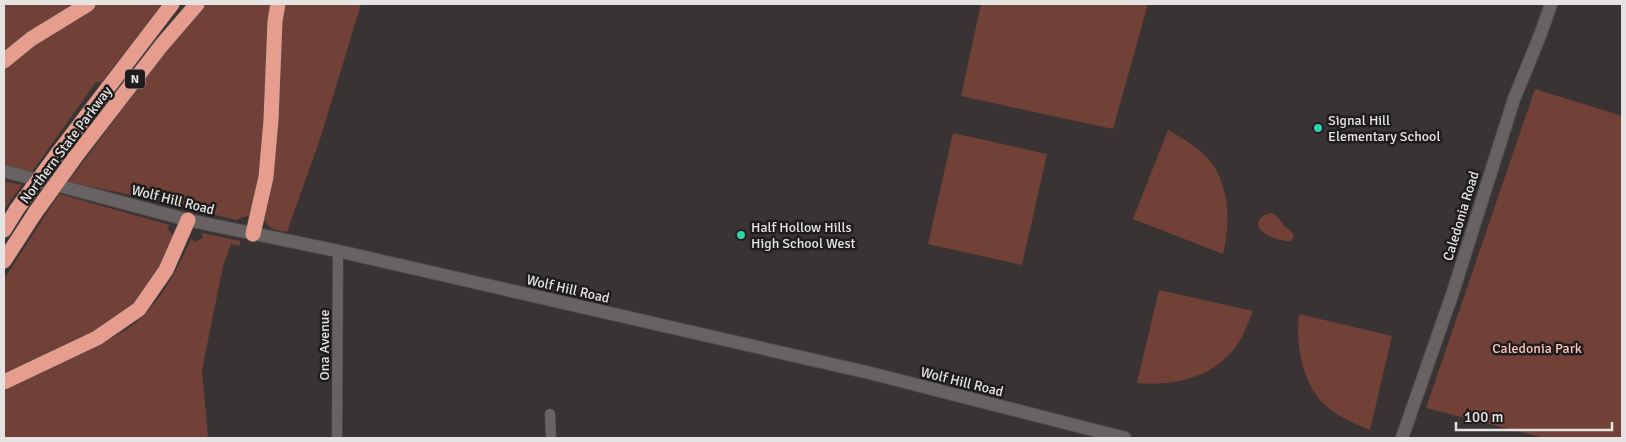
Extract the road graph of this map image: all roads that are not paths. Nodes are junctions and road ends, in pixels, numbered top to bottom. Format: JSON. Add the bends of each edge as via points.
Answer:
{"nodes":[{"id":1,"x":88,"y":4,"type":"edge"},
{"id":2,"x":172,"y":4,"type":"edge"},
{"id":3,"x":197,"y":4,"type":"edge"},
{"id":4,"x":278,"y":4,"type":"edge"},
{"id":5,"x":1551,"y":4,"type":"edge"},
{"id":6,"x":4,"y":61,"type":"edge"},
{"id":7,"x":4,"y":171,"type":"edge"},
{"id":8,"x":188,"y":220,"type":"junction"},
{"id":9,"x":4,"y":230,"type":"edge"},
{"id":10,"x":253,"y":234,"type":"junction"},
{"id":11,"x":338,"y":251,"type":"junction"},
{"id":12,"x":4,"y":261,"type":"edge"},
{"id":13,"x":4,"y":382,"type":"edge"},
{"id":14,"x":550,"y":414,"type":"dead end"},
{"id":15,"x":1098,"y":435,"type":"edge"},
{"id":16,"x":337,"y":438,"type":"edge"},
{"id":17,"x":551,"y":438,"type":"edge"},
{"id":18,"x":1125,"y":438,"type":"edge"},
{"id":19,"x":1402,"y":438,"type":"edge"}],
"edges":[{"from":1,"to":6,"type":"highway","via":[[31,39]]},
{"from":2,"to":9,"type":"highway","name":"Northern State Parkway","number":"N","bridge":true,"via":[[58,153]]},
{"from":3,"to":12,"type":"highway","name":"Northern State Parkway","number":"N","bridge":true,"via":[[76,156]]},
{"from":4,"to":10,"type":"highway","via":[[266,177]]},
{"from":5,"to":19,"type":"street","name":"Caledonia Road","via":[[1514,99],[1453,292]]},
{"from":7,"to":8,"type":"street","name":"Wolf Hill Road"},
{"from":8,"to":10,"type":"street","name":"Wolf Hill Road"},
{"from":8,"to":13,"type":"highway","via":[[166,270],[138,309],[97,338]]},
{"from":10,"to":11,"type":"street","name":"Wolf Hill Road"},
{"from":11,"to":15,"type":"street","name":"Wolf Hill Road","via":[[861,371]]},
{"from":11,"to":16,"type":"street","name":"Ona Avenue"},
{"from":14,"to":17,"type":"street"},
{"from":15,"to":18,"type":"street","name":"Wolf Hill Road"}]}
